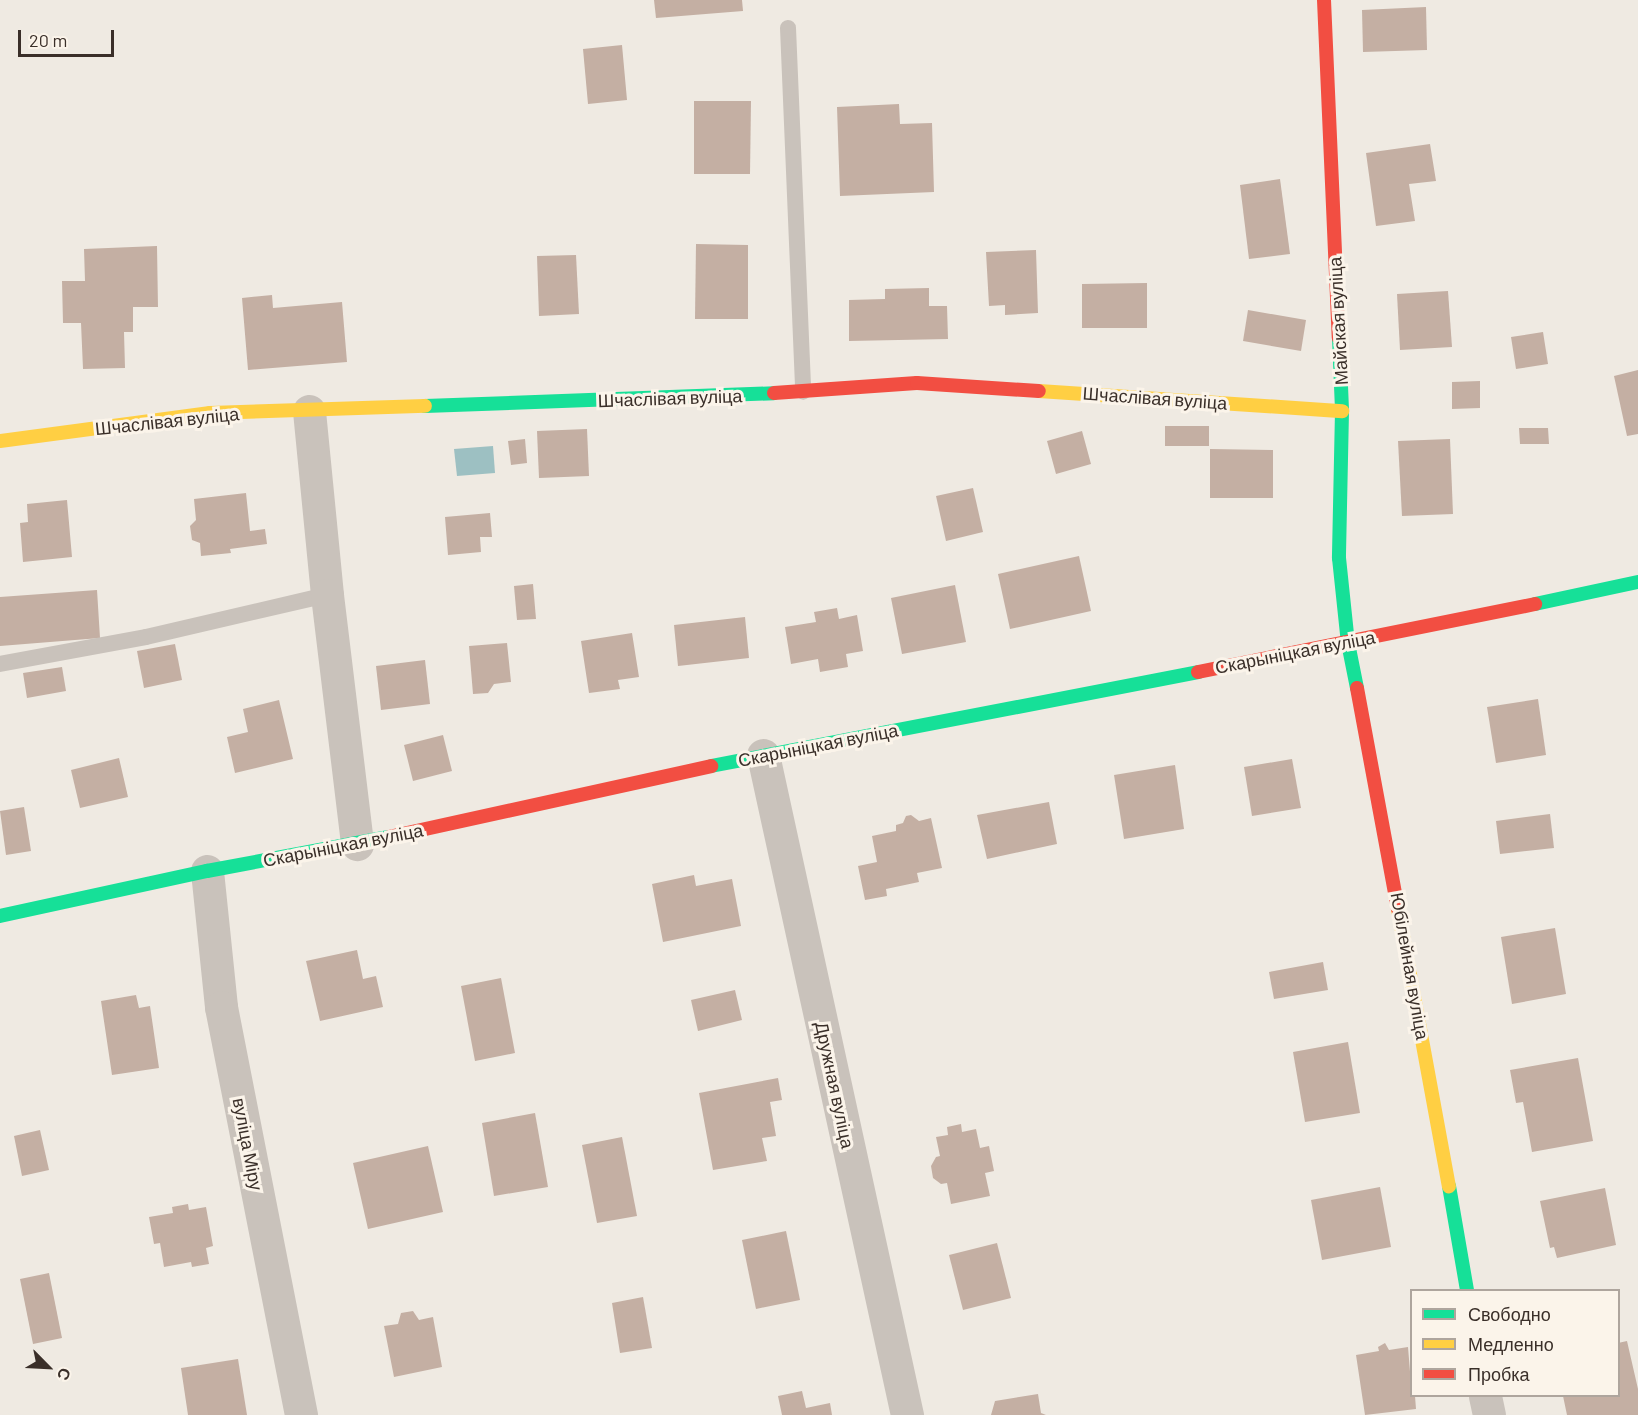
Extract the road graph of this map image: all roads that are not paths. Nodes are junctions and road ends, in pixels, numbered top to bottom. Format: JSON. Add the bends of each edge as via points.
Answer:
{"nodes":[{"id":1,"x":1324,"y":0,"type":"edge"},
{"id":2,"x":788,"y":28,"type":"dead end"},
{"id":3,"x":803,"y":392,"type":"junction"},
{"id":4,"x":309,"y":411,"type":"junction"},
{"id":5,"x":1342,"y":411,"type":"junction"},
{"id":6,"x":0,"y":441,"type":"edge"},
{"id":7,"x":1638,"y":582,"type":"edge"},
{"id":8,"x":327,"y":595,"type":"junction"},
{"id":9,"x":1348,"y":643,"type":"junction"},
{"id":10,"x":0,"y":664,"type":"edge"},
{"id":11,"x":763,"y":755,"type":"junction"},
{"id":12,"x":357,"y":844,"type":"junction"},
{"id":13,"x":207,"y":871,"type":"junction"},
{"id":14,"x":0,"y":916,"type":"edge"},
{"id":15,"x":1467,"y":1289,"type":"edge"},
{"id":16,"x":1485,"y":1397,"type":"edge"},
{"id":17,"x":301,"y":1415,"type":"edge"},
{"id":18,"x":907,"y":1415,"type":"edge"},
{"id":19,"x":1488,"y":1415,"type":"edge"}],
"edges":[{"from":1,"to":5,"type":"street","name":"Майская вуліца"},
{"from":2,"to":3,"type":"lane"},
{"from":3,"to":4,"type":"street","name":"Шчаслівая вуліца"},
{"from":3,"to":5,"type":"street","name":"Шчаслівая вуліца","via":[[917,383]]},
{"from":4,"to":6,"type":"street","name":"Шчаслівая вуліца","via":[[210,413]]},
{"from":4,"to":8,"type":"street"},
{"from":5,"to":9,"type":"street","name":"Майская вуліца","via":[[1339,558]]},
{"from":7,"to":9,"type":"street","name":"Скарыніцкая вуліца"},
{"from":8,"to":10,"type":"lane","via":[[146,637]]},
{"from":8,"to":12,"type":"street"},
{"from":9,"to":11,"type":"street","name":"Скарыніцкая вуліца"},
{"from":9,"to":15,"type":"street","name":"Юбілейная вуліца"},
{"from":11,"to":12,"type":"street","name":"Скарыніцкая вуліца"},
{"from":11,"to":18,"type":"street","name":"Дружная вуліца"},
{"from":12,"to":13,"type":"street","name":"Скарыніцкая вуліца"},
{"from":13,"to":14,"type":"street","name":"Скарыніцкая вуліца"},
{"from":13,"to":17,"type":"street","name":"вуліца Міру","via":[[221,1007]]},
{"from":16,"to":19,"type":"street"}]}
